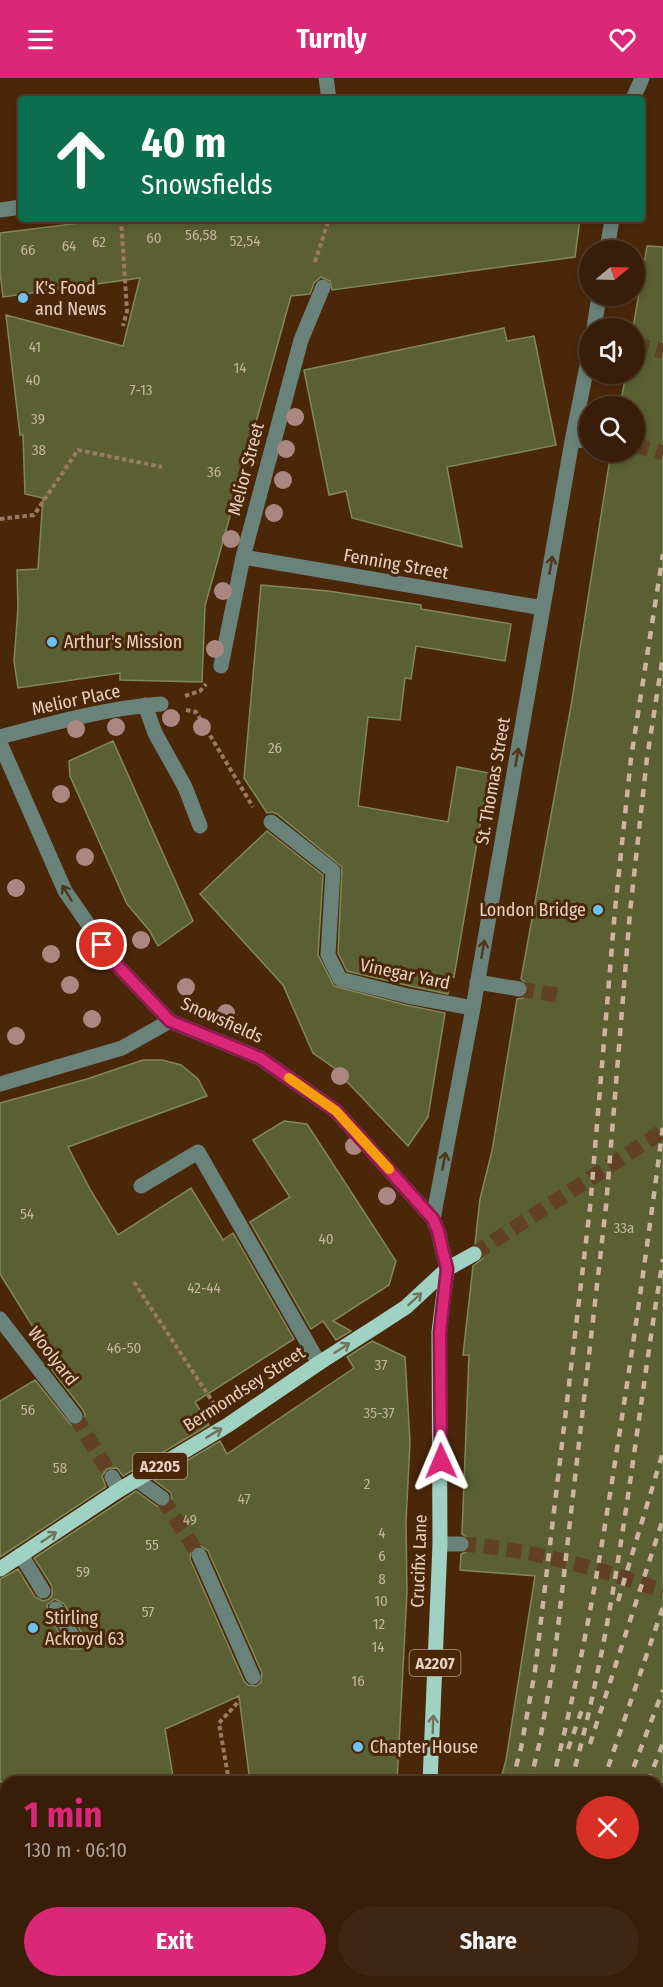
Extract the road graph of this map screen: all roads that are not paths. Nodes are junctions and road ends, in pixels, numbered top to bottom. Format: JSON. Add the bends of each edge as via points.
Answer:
{"nodes":[{"id":1,"x":326,"y":78,"type":"edge"},
{"id":2,"x":642,"y":78,"type":"edge"},
{"id":3,"x":329,"y":96,"type":"edge"},
{"id":4,"x":634,"y":96,"type":"edge"},
{"id":5,"x":18,"y":207,"type":"edge"},
{"id":6,"x":0,"y":210,"type":"edge"},
{"id":7,"x":612,"y":222,"type":"edge"},
{"id":8,"x":609,"y":240,"type":"edge"},
{"id":9,"x":323,"y":287,"type":"dead end"},
{"id":10,"x":583,"y":384,"type":"edge"},
{"id":11,"x":572,"y":441,"type":"junction"},
{"id":12,"x":579,"y":441,"type":"edge"},
{"id":13,"x":243,"y":557,"type":"junction"},
{"id":14,"x":543,"y":608,"type":"junction"},
{"id":15,"x":221,"y":666,"type":"road end"},
{"id":16,"x":161,"y":704,"type":"road end"},
{"id":17,"x":145,"y":705,"type":"junction"},
{"id":18,"x":0,"y":737,"type":"edge"},
{"id":19,"x":0,"y":743,"type":"edge"},
{"id":20,"x":271,"y":822,"type":"road end"},
{"id":21,"x":200,"y":826,"type":"dead end"},
{"id":22,"x":477,"y":982,"type":"junction"},
{"id":23,"x":519,"y":989,"type":"tunnel mouth"},
{"id":24,"x":473,"y":1008,"type":"junction"},
{"id":25,"x":170,"y":1021,"type":"junction"},
{"id":26,"x":0,"y":1084,"type":"edge"},
{"id":27,"x":141,"y":1186,"type":"dead end"},
{"id":28,"x":433,"y":1219,"type":"junction"},
{"id":29,"x":474,"y":1254,"type":"tunnel mouth"},
{"id":30,"x":447,"y":1269,"type":"junction"},
{"id":31,"x":0,"y":1319,"type":"edge"},
{"id":32,"x":319,"y":1363,"type":"junction"},
{"id":33,"x":75,"y":1416,"type":"tunnel mouth"},
{"id":34,"x":137,"y":1480,"type":"junction"},
{"id":35,"x":162,"y":1498,"type":"tunnel mouth"},
{"id":36,"x":440,"y":1544,"type":"junction"},
{"id":37,"x":461,"y":1544,"type":"tunnel mouth"},
{"id":38,"x":21,"y":1555,"type":"junction"},
{"id":39,"x":198,"y":1555,"type":"tunnel mouth"},
{"id":40,"x":0,"y":1569,"type":"edge"},
{"id":41,"x":44,"y":1591,"type":"dead end"},
{"id":42,"x":56,"y":1609,"type":"dead end"},
{"id":43,"x":75,"y":1640,"type":"dead end"},
{"id":44,"x":252,"y":1674,"type":"road end"},
{"id":45,"x":430,"y":1776,"type":"edge"}],
"edges":[{"from":1,"to":3,"type":"street"},
{"from":2,"to":4,"type":"street"},
{"from":5,"to":6,"type":"street"},
{"from":7,"to":8,"type":"street"},
{"from":9,"to":13,"type":"street","name":"Melior Street","via":[[302,340]]},
{"from":10,"to":11,"type":"street","name":"St. Thomas Street"},
{"from":11,"to":12,"type":"street"},
{"from":14,"to":11,"type":"street","name":"St. Thomas Street","one_way":true},
{"from":13,"to":14,"type":"street","name":"Fenning Street"},
{"from":13,"to":15,"type":"street","name":"Melior Street"},
{"from":22,"to":14,"type":"street","name":"St. Thomas Street","one_way":true},
{"from":16,"to":17,"type":"street","name":"Melior Place"},
{"from":17,"to":18,"type":"street","name":"Melior Place"},
{"from":17,"to":21,"type":"street"},
{"from":25,"to":19,"type":"street","name":"Snowsfields","one_way":true,"via":[[115,963],[65,891]]},
{"from":20,"to":24,"type":"street","name":"Vinegar Yard","via":[[333,871],[328,955],[340,979]]},
{"from":22,"to":23,"type":"street"},
{"from":22,"to":24,"type":"street","name":"St. Thomas Street"},
{"from":28,"to":24,"type":"street","name":"St. Thomas Street","one_way":true},
{"from":25,"to":26,"type":"street","via":[[122,1048]]},
{"from":25,"to":28,"type":"street","name":"Snowsfields","via":[[260,1058],[336,1111]]},
{"from":27,"to":32,"type":"street","via":[[198,1152]]},
{"from":28,"to":30,"type":"street","name":"Snowsfields"},
{"from":29,"to":30,"type":"main road","name":"Bermondsey Street","number":"A2205"},
{"from":32,"to":30,"type":"main road","name":"Bermondsey Street","number":"A2205","one_way":true,"via":[[406,1307]]},
{"from":30,"to":36,"type":"main road","name":"Crucifix Lane","number":"A2207","via":[[439,1342]]},
{"from":31,"to":33,"type":"street","name":"Woolyard"},
{"from":34,"to":32,"type":"main road","name":"Bermondsey Street","number":"A2205","one_way":true},
{"from":34,"to":35,"type":"street"},
{"from":38,"to":34,"type":"main road","name":"Bermondsey Street","number":"A2205","one_way":true,"via":[[116,1483]]},
{"from":36,"to":37,"type":"street"},
{"from":45,"to":36,"type":"main road","name":"Crucifix Lane","number":"A2207","one_way":true},
{"from":38,"to":40,"type":"main road","name":"Bermondsey Street","number":"A2205"},
{"from":38,"to":41,"type":"street"},
{"from":39,"to":44,"type":"street"},
{"from":42,"to":43,"type":"street"}]}
